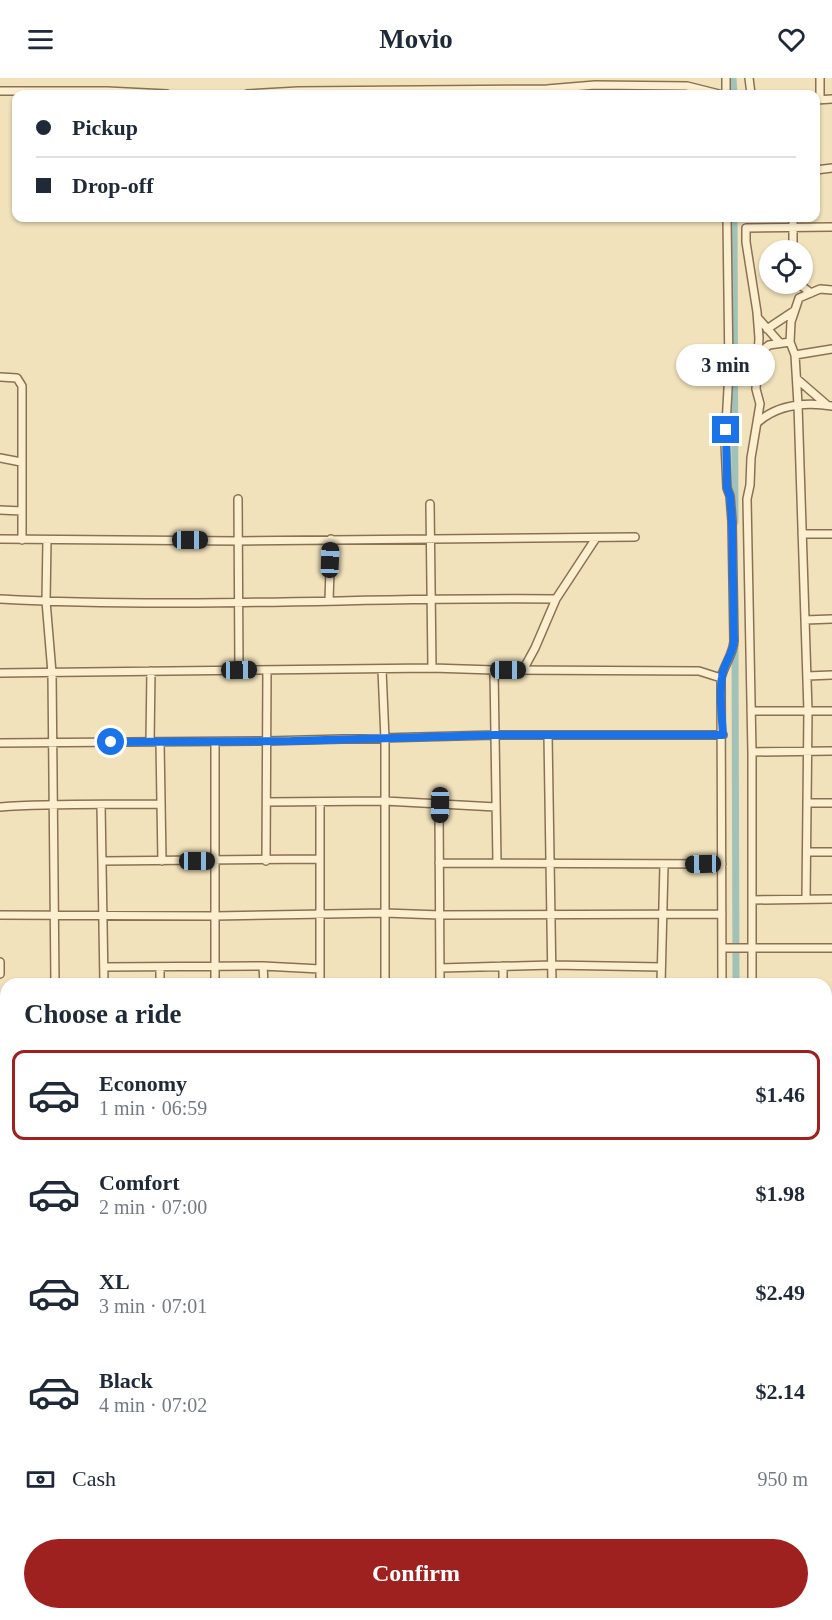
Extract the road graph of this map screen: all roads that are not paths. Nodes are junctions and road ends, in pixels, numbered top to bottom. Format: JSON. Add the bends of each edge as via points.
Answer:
{"nodes":[{"id":1,"x":422,"y":90,"type":"edge"},
{"id":2,"x":705,"y":90,"type":"edge"},
{"id":3,"x":727,"y":222,"type":"edge"},
{"id":4,"x":747,"y":222,"type":"edge"},
{"id":5,"x":793,"y":222,"type":"edge"},
{"id":6,"x":793,"y":226,"type":"junction"},
{"id":7,"x":832,"y":227,"type":"edge"},
{"id":8,"x":746,"y":228,"type":"junction"},
{"id":9,"x":793,"y":240,"type":"edge"},
{"id":10,"x":832,"y":290,"type":"edge"},
{"id":11,"x":813,"y":292,"type":"edge"},
{"id":12,"x":799,"y":294,"type":"edge"},
{"id":13,"x":809,"y":294,"type":"edge"},
{"id":14,"x":799,"y":298,"type":"junction"},
{"id":15,"x":794,"y":311,"type":"junction"},
{"id":16,"x":758,"y":318,"type":"junction"},
{"id":17,"x":767,"y":329,"type":"junction"},
{"id":18,"x":790,"y":342,"type":"junction"},
{"id":19,"x":780,"y":343,"type":"junction"},
{"id":20,"x":832,"y":349,"type":"edge"},
{"id":21,"x":759,"y":353,"type":"junction"},
{"id":22,"x":795,"y":355,"type":"junction"},
{"id":23,"x":0,"y":377,"type":"edge"},
{"id":24,"x":797,"y":379,"type":"junction"},
{"id":25,"x":798,"y":405,"type":"junction"},
{"id":26,"x":830,"y":406,"type":"edge"},
{"id":27,"x":757,"y":423,"type":"junction"},
{"id":28,"x":0,"y":458,"type":"edge"},
{"id":29,"x":21,"y":462,"type":"junction"},
{"id":30,"x":238,"y":499,"type":"dead end"},
{"id":31,"x":430,"y":504,"type":"dead end"},
{"id":32,"x":0,"y":510,"type":"edge"},
{"id":33,"x":22,"y":511,"type":"junction"},
{"id":34,"x":802,"y":534,"type":"junction"},
{"id":35,"x":832,"y":534,"type":"edge"},
{"id":36,"x":635,"y":537,"type":"dead end"},
{"id":37,"x":430,"y":538,"type":"junction"},
{"id":38,"x":596,"y":538,"type":"junction"},
{"id":39,"x":0,"y":539,"type":"edge"},
{"id":40,"x":331,"y":539,"type":"junction"},
{"id":41,"x":22,"y":540,"type":"junction"},
{"id":42,"x":46,"y":540,"type":"junction"},
{"id":43,"x":238,"y":541,"type":"junction"},
{"id":44,"x":0,"y":599,"type":"edge"},
{"id":45,"x":556,"y":599,"type":"junction"},
{"id":46,"x":431,"y":600,"type":"junction"},
{"id":47,"x":46,"y":601,"type":"junction"},
{"id":48,"x":239,"y":602,"type":"junction"},
{"id":49,"x":329,"y":602,"type":"junction"},
{"id":50,"x":805,"y":620,"type":"junction"},
{"id":51,"x":832,"y":620,"type":"edge"},
{"id":52,"x":432,"y":668,"type":"junction"},
{"id":53,"x":239,"y":670,"type":"junction"},
{"id":54,"x":267,"y":670,"type":"junction"},
{"id":55,"x":382,"y":670,"type":"junction"},
{"id":56,"x":494,"y":670,"type":"junction"},
{"id":57,"x":523,"y":670,"type":"junction"},
{"id":58,"x":151,"y":671,"type":"junction"},
{"id":59,"x":0,"y":673,"type":"edge"},
{"id":60,"x":52,"y":673,"type":"junction"},
{"id":61,"x":807,"y":675,"type":"junction"},
{"id":62,"x":832,"y":675,"type":"edge"},
{"id":63,"x":721,"y":678,"type":"junction"},
{"id":64,"x":751,"y":711,"type":"junction"},
{"id":65,"x":808,"y":711,"type":"junction"},
{"id":66,"x":832,"y":711,"type":"edge"},
{"id":67,"x":495,"y":735,"type":"junction"},
{"id":68,"x":548,"y":735,"type":"junction"},
{"id":69,"x":723,"y":735,"type":"junction"},
{"id":70,"x":385,"y":739,"type":"junction"},
{"id":71,"x":267,"y":741,"type":"junction"},
{"id":72,"x":150,"y":742,"type":"junction"},
{"id":73,"x":160,"y":742,"type":"junction"},
{"id":74,"x":215,"y":742,"type":"junction"},
{"id":75,"x":0,"y":743,"type":"edge"},
{"id":76,"x":53,"y":743,"type":"junction"},
{"id":77,"x":832,"y":751,"type":"edge"},
{"id":78,"x":752,"y":752,"type":"junction"},
{"id":79,"x":808,"y":752,"type":"junction"},
{"id":80,"x":385,"y":801,"type":"junction"},
{"id":81,"x":267,"y":802,"type":"junction"},
{"id":82,"x":320,"y":802,"type":"junction"},
{"id":83,"x":53,"y":803,"type":"junction"},
{"id":84,"x":807,"y":803,"type":"junction"},
{"id":85,"x":832,"y":803,"type":"edge"},
{"id":86,"x":160,"y":804,"type":"junction"},
{"id":87,"x":440,"y":805,"type":"junction"},
{"id":88,"x":102,"y":806,"type":"junction"},
{"id":89,"x":0,"y":807,"type":"edge"},
{"id":90,"x":496,"y":807,"type":"junction"},
{"id":91,"x":807,"y":852,"type":"junction"},
{"id":92,"x":832,"y":852,"type":"edge"},
{"id":93,"x":320,"y":860,"type":"junction"},
{"id":94,"x":102,"y":861,"type":"junction"},
{"id":95,"x":162,"y":861,"type":"junction"},
{"id":96,"x":215,"y":861,"type":"junction"},
{"id":97,"x":266,"y":861,"type":"junction"},
{"id":98,"x":551,"y":862,"type":"junction"},
{"id":99,"x":439,"y":863,"type":"junction"},
{"id":100,"x":497,"y":863,"type":"junction"},
{"id":101,"x":664,"y":864,"type":"junction"},
{"id":102,"x":722,"y":864,"type":"junction"},
{"id":103,"x":806,"y":899,"type":"junction"},
{"id":104,"x":832,"y":899,"type":"edge"},
{"id":105,"x":752,"y":900,"type":"junction"},
{"id":106,"x":385,"y":913,"type":"junction"},
{"id":107,"x":54,"y":914,"type":"junction"},
{"id":108,"x":321,"y":914,"type":"junction"},
{"id":109,"x":722,"y":914,"type":"junction"},
{"id":110,"x":0,"y":915,"type":"edge"},
{"id":111,"x":440,"y":915,"type":"junction"},
{"id":112,"x":553,"y":915,"type":"junction"},
{"id":113,"x":663,"y":915,"type":"junction"},
{"id":114,"x":104,"y":916,"type":"junction"},
{"id":115,"x":215,"y":916,"type":"junction"},
{"id":116,"x":726,"y":948,"type":"junction"},
{"id":117,"x":832,"y":948,"type":"edge"},
{"id":118,"x":748,"y":949,"type":"junction"},
{"id":119,"x":0,"y":962,"type":"edge"},
{"id":120,"x":552,"y":965,"type":"junction"},
{"id":121,"x":263,"y":966,"type":"junction"},
{"id":122,"x":503,"y":966,"type":"junction"},
{"id":123,"x":104,"y":967,"type":"junction"},
{"id":124,"x":160,"y":967,"type":"junction"},
{"id":125,"x":215,"y":967,"type":"junction"},
{"id":126,"x":662,"y":967,"type":"junction"},
{"id":127,"x":440,"y":968,"type":"junction"},
{"id":128,"x":320,"y":969,"type":"junction"},
{"id":129,"x":0,"y":972,"type":"edge"},
{"id":130,"x":55,"y":978,"type":"edge"},
{"id":131,"x":104,"y":978,"type":"edge"},
{"id":132,"x":160,"y":978,"type":"edge"},
{"id":133,"x":215,"y":978,"type":"edge"},
{"id":134,"x":264,"y":978,"type":"edge"},
{"id":135,"x":320,"y":978,"type":"edge"},
{"id":136,"x":385,"y":978,"type":"edge"},
{"id":137,"x":440,"y":978,"type":"edge"},
{"id":138,"x":503,"y":978,"type":"edge"},
{"id":139,"x":552,"y":978,"type":"edge"},
{"id":140,"x":662,"y":978,"type":"edge"},
{"id":141,"x":723,"y":978,"type":"edge"},
{"id":142,"x":751,"y":978,"type":"edge"}],
"edges":[{"from":1,"to":2,"type":"street","via":[[595,85],[687,86]]},
{"from":3,"to":63,"type":"street","via":[[729,371],[725,443],[732,521],[734,641]]},
{"from":4,"to":8,"type":"street"},
{"from":5,"to":6,"type":"street"},
{"from":6,"to":7,"type":"street"},
{"from":6,"to":8,"type":"street"},
{"from":6,"to":9,"type":"street"},
{"from":8,"to":16,"type":"street"},
{"from":10,"to":11,"type":"street"},
{"from":12,"to":14,"type":"street"},
{"from":13,"to":14,"type":"street"},
{"from":14,"to":15,"type":"street"},
{"from":15,"to":17,"type":"street"},
{"from":15,"to":18,"type":"street"},
{"from":16,"to":17,"type":"street"},
{"from":16,"to":21,"type":"street"},
{"from":17,"to":19,"type":"street"},
{"from":18,"to":19,"type":"street"},
{"from":18,"to":22,"type":"street"},
{"from":19,"to":21,"type":"street"},
{"from":20,"to":22,"type":"street"},
{"from":21,"to":27,"type":"street"},
{"from":22,"to":24,"type":"street"},
{"from":23,"to":29,"type":"street","via":[[17,378],[22,386]]},
{"from":24,"to":25,"type":"street"},
{"from":24,"to":26,"type":"street"},
{"from":25,"to":26,"type":"street"},
{"from":25,"to":27,"type":"street","via":[[770,412]]},
{"from":25,"to":34,"type":"street"},
{"from":27,"to":64,"type":"street","via":[[747,499]]},
{"from":28,"to":29,"type":"street"},
{"from":29,"to":33,"type":"street"},
{"from":30,"to":43,"type":"street"},
{"from":31,"to":37,"type":"street"},
{"from":32,"to":33,"type":"street"},
{"from":33,"to":41,"type":"street"},
{"from":34,"to":35,"type":"street"},
{"from":34,"to":50,"type":"street"},
{"from":36,"to":38,"type":"street"},
{"from":37,"to":38,"type":"street"},
{"from":37,"to":40,"type":"street"},
{"from":37,"to":46,"type":"street"},
{"from":38,"to":45,"type":"street"},
{"from":39,"to":41,"type":"street"},
{"from":40,"to":43,"type":"street"},
{"from":40,"to":49,"type":"street"},
{"from":41,"to":42,"type":"street"},
{"from":42,"to":43,"type":"street"},
{"from":42,"to":47,"type":"street"},
{"from":43,"to":48,"type":"street"},
{"from":44,"to":47,"type":"street"},
{"from":45,"to":46,"type":"street"},
{"from":45,"to":57,"type":"street"},
{"from":46,"to":49,"type":"street"},
{"from":46,"to":52,"type":"street"},
{"from":47,"to":48,"type":"street"},
{"from":47,"to":60,"type":"street"},
{"from":48,"to":49,"type":"street"},
{"from":48,"to":53,"type":"street"},
{"from":50,"to":51,"type":"street"},
{"from":50,"to":61,"type":"street"},
{"from":52,"to":55,"type":"street"},
{"from":52,"to":56,"type":"street"},
{"from":53,"to":54,"type":"street"},
{"from":53,"to":58,"type":"street"},
{"from":54,"to":55,"type":"street"},
{"from":54,"to":71,"type":"street"},
{"from":55,"to":70,"type":"street"},
{"from":56,"to":57,"type":"street"},
{"from":56,"to":67,"type":"street"},
{"from":57,"to":63,"type":"street","via":[[699,671]]},
{"from":58,"to":60,"type":"street"},
{"from":58,"to":72,"type":"street"},
{"from":59,"to":60,"type":"street"},
{"from":60,"to":76,"type":"street"},
{"from":61,"to":62,"type":"street"},
{"from":61,"to":65,"type":"street"},
{"from":63,"to":69,"type":"street"},
{"from":64,"to":65,"type":"street"},
{"from":64,"to":78,"type":"street"},
{"from":65,"to":66,"type":"street"},
{"from":65,"to":79,"type":"street"},
{"from":67,"to":68,"type":"street"},
{"from":67,"to":70,"type":"street"},
{"from":67,"to":90,"type":"street"},
{"from":68,"to":69,"type":"street"},
{"from":68,"to":98,"type":"street"},
{"from":69,"to":102,"type":"street"},
{"from":70,"to":71,"type":"street"},
{"from":70,"to":80,"type":"street"},
{"from":71,"to":74,"type":"street"},
{"from":71,"to":81,"type":"street"},
{"from":72,"to":73,"type":"street"},
{"from":72,"to":76,"type":"street"},
{"from":73,"to":74,"type":"street"},
{"from":73,"to":86,"type":"street"},
{"from":74,"to":96,"type":"street"},
{"from":75,"to":76,"type":"street"},
{"from":76,"to":83,"type":"street"},
{"from":77,"to":79,"type":"street"},
{"from":78,"to":79,"type":"street"},
{"from":78,"to":105,"type":"street"},
{"from":79,"to":84,"type":"street"},
{"from":80,"to":82,"type":"street"},
{"from":80,"to":87,"type":"street"},
{"from":80,"to":106,"type":"street"},
{"from":81,"to":82,"type":"street"},
{"from":81,"to":97,"type":"street"},
{"from":82,"to":93,"type":"street"},
{"from":83,"to":88,"type":"street"},
{"from":83,"to":89,"type":"street"},
{"from":83,"to":107,"type":"street"},
{"from":84,"to":85,"type":"street"},
{"from":84,"to":91,"type":"street"},
{"from":86,"to":88,"type":"street"},
{"from":86,"to":95,"type":"street"},
{"from":87,"to":90,"type":"street"},
{"from":87,"to":99,"type":"street"},
{"from":88,"to":94,"type":"street"},
{"from":90,"to":100,"type":"street"},
{"from":91,"to":92,"type":"street"},
{"from":91,"to":103,"type":"street"},
{"from":93,"to":97,"type":"street"},
{"from":93,"to":108,"type":"street"},
{"from":94,"to":95,"type":"street"},
{"from":94,"to":114,"type":"street"},
{"from":95,"to":96,"type":"street"},
{"from":96,"to":97,"type":"street"},
{"from":96,"to":115,"type":"street"},
{"from":98,"to":100,"type":"street"},
{"from":98,"to":101,"type":"street"},
{"from":98,"to":112,"type":"street"},
{"from":99,"to":100,"type":"street"},
{"from":99,"to":111,"type":"street"},
{"from":101,"to":102,"type":"street"},
{"from":101,"to":113,"type":"street"},
{"from":102,"to":109,"type":"street"},
{"from":103,"to":104,"type":"street"},
{"from":103,"to":105,"type":"street"},
{"from":105,"to":118,"type":"street"},
{"from":106,"to":108,"type":"street"},
{"from":106,"to":111,"type":"street"},
{"from":106,"to":136,"type":"street"},
{"from":107,"to":110,"type":"street"},
{"from":107,"to":114,"type":"street"},
{"from":107,"to":130,"type":"street"},
{"from":108,"to":115,"type":"street"},
{"from":108,"to":128,"type":"street"},
{"from":109,"to":113,"type":"street"},
{"from":109,"to":116,"type":"street"},
{"from":111,"to":112,"type":"street"},
{"from":111,"to":127,"type":"street"},
{"from":112,"to":113,"type":"street"},
{"from":112,"to":120,"type":"street"},
{"from":113,"to":126,"type":"street"},
{"from":114,"to":115,"type":"street"},
{"from":114,"to":123,"type":"street"},
{"from":115,"to":125,"type":"street"},
{"from":116,"to":118,"type":"street"},
{"from":116,"to":141,"type":"street"},
{"from":117,"to":118,"type":"street"},
{"from":118,"to":142,"type":"street"},
{"from":119,"to":129,"type":"street"},
{"from":120,"to":122,"type":"street"},
{"from":120,"to":126,"type":"street"},
{"from":120,"to":139,"type":"street"},
{"from":121,"to":125,"type":"street"},
{"from":121,"to":128,"type":"street"},
{"from":121,"to":134,"type":"street"},
{"from":122,"to":127,"type":"street"},
{"from":122,"to":138,"type":"street"},
{"from":123,"to":124,"type":"street"},
{"from":123,"to":131,"type":"street"},
{"from":124,"to":125,"type":"street"},
{"from":124,"to":132,"type":"street"},
{"from":125,"to":133,"type":"street"},
{"from":126,"to":140,"type":"street"},
{"from":127,"to":137,"type":"street"},
{"from":128,"to":135,"type":"street"}]}
